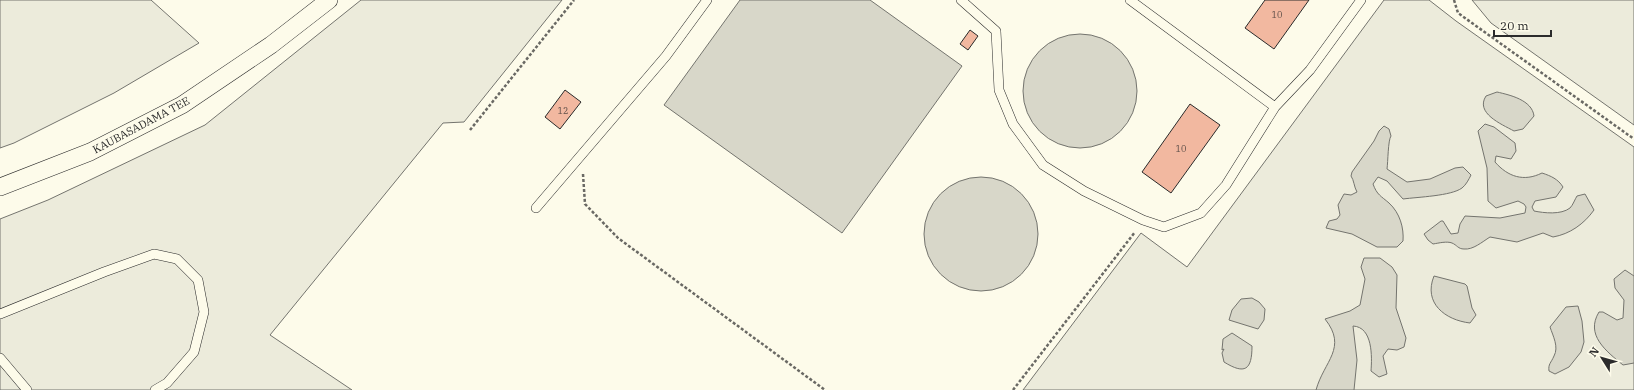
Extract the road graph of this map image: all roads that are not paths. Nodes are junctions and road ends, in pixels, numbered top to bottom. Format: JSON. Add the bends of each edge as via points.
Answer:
{"nodes":[{"id":1,"x":329,"y":0,"type":"edge"},
{"id":2,"x":707,"y":0,"type":"edge"},
{"id":3,"x":961,"y":0,"type":"edge"},
{"id":4,"x":1130,"y":0,"type":"edge"},
{"id":5,"x":1361,"y":0,"type":"edge"},
{"id":6,"x":1275,"y":107,"type":"junction"},
{"id":7,"x":0,"y":187,"type":"edge"},
{"id":8,"x":536,"y":208,"type":"dead end"},
{"id":9,"x":0,"y":314,"type":"edge"},
{"id":10,"x":0,"y":358,"type":"edge"},
{"id":11,"x":27,"y":390,"type":"edge"},
{"id":12,"x":154,"y":390,"type":"edge"}],
"edges":[{"from":1,"to":7,"type":"street","name":"KAUBASADAMA TEE","via":[[271,45],[182,105],[90,152]]},
{"from":2,"to":8,"type":"lane","via":[[666,56]]},
{"from":3,"to":6,"type":"lane","via":[[996,31],[999,90],[1013,124],[1043,165],[1084,191],[1143,220],[1164,227],[1201,213],[1226,185]]},
{"from":4,"to":6,"type":"lane"},
{"from":5,"to":6,"type":"lane","via":[[1310,70]]},
{"from":9,"to":12,"type":"lane","via":[[154,254],[177,259],[198,280],[204,312],[194,352],[167,384]]},
{"from":10,"to":11,"type":"lane"}]}
